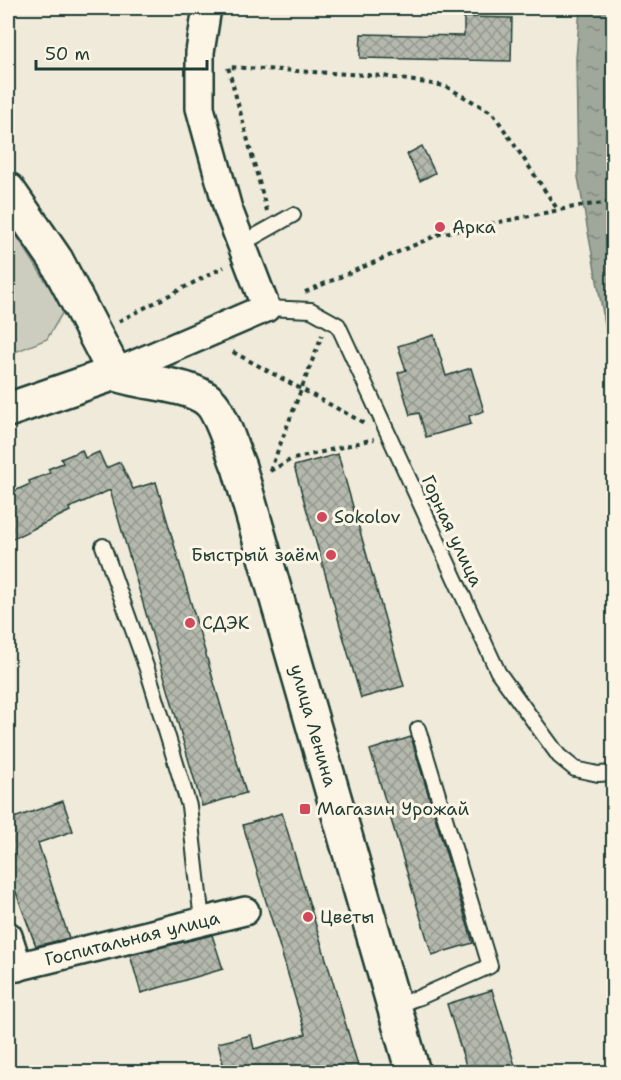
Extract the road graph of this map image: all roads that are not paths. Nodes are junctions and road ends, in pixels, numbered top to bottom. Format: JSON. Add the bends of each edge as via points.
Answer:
{"nodes":[{"id":1,"x":207,"y":8,"type":"edge"},
{"id":2,"x":8,"y":190,"type":"edge"},
{"id":3,"x":293,"y":215,"type":"dead end"},
{"id":4,"x":244,"y":250,"type":"junction"},
{"id":5,"x":266,"y":308,"type":"junction"},
{"id":6,"x":115,"y":373,"type":"junction"},
{"id":7,"x":8,"y":410,"type":"edge"},
{"id":8,"x":103,"y":546,"type":"dead end"},
{"id":9,"x":418,"y":729,"type":"dead end"},
{"id":10,"x":614,"y":773,"type":"edge"},
{"id":11,"x":245,"y":911,"type":"dead end"},
{"id":12,"x":202,"y":921,"type":"junction"},
{"id":13,"x":8,"y":936,"type":"edge"},
{"id":14,"x":13,"y":968,"type":"edge"},
{"id":15,"x":394,"y":1006,"type":"junction"},
{"id":16,"x":413,"y":1072,"type":"edge"}],
"edges":[{"from":1,"to":4,"type":"street","via":[[200,52],[200,108],[228,209]]},
{"from":2,"to":6,"type":"main road","via":[[56,260]]},
{"from":3,"to":4,"type":"lane"},
{"from":4,"to":5,"type":"street"},
{"from":5,"to":6,"type":"street"},
{"from":5,"to":10,"type":"lane","name":"Горная улица","via":[[311,310],[338,326],[498,672],[559,756],[575,769]]},
{"from":6,"to":7,"type":"main road"},
{"from":6,"to":15,"type":"main road","name":"улица Ленина","via":[[191,391],[213,405],[239,467]]},
{"from":8,"to":12,"type":"lane","via":[[148,672],[189,806]]},
{"from":9,"to":15,"type":"lane","via":[[490,966]]},
{"from":11,"to":12,"type":"street","name":"Госпитальная улица"},
{"from":12,"to":14,"type":"street","name":"Госпитальная улица"},
{"from":13,"to":14,"type":"street"},
{"from":15,"to":16,"type":"main road","name":"улица Ленина"}]}
